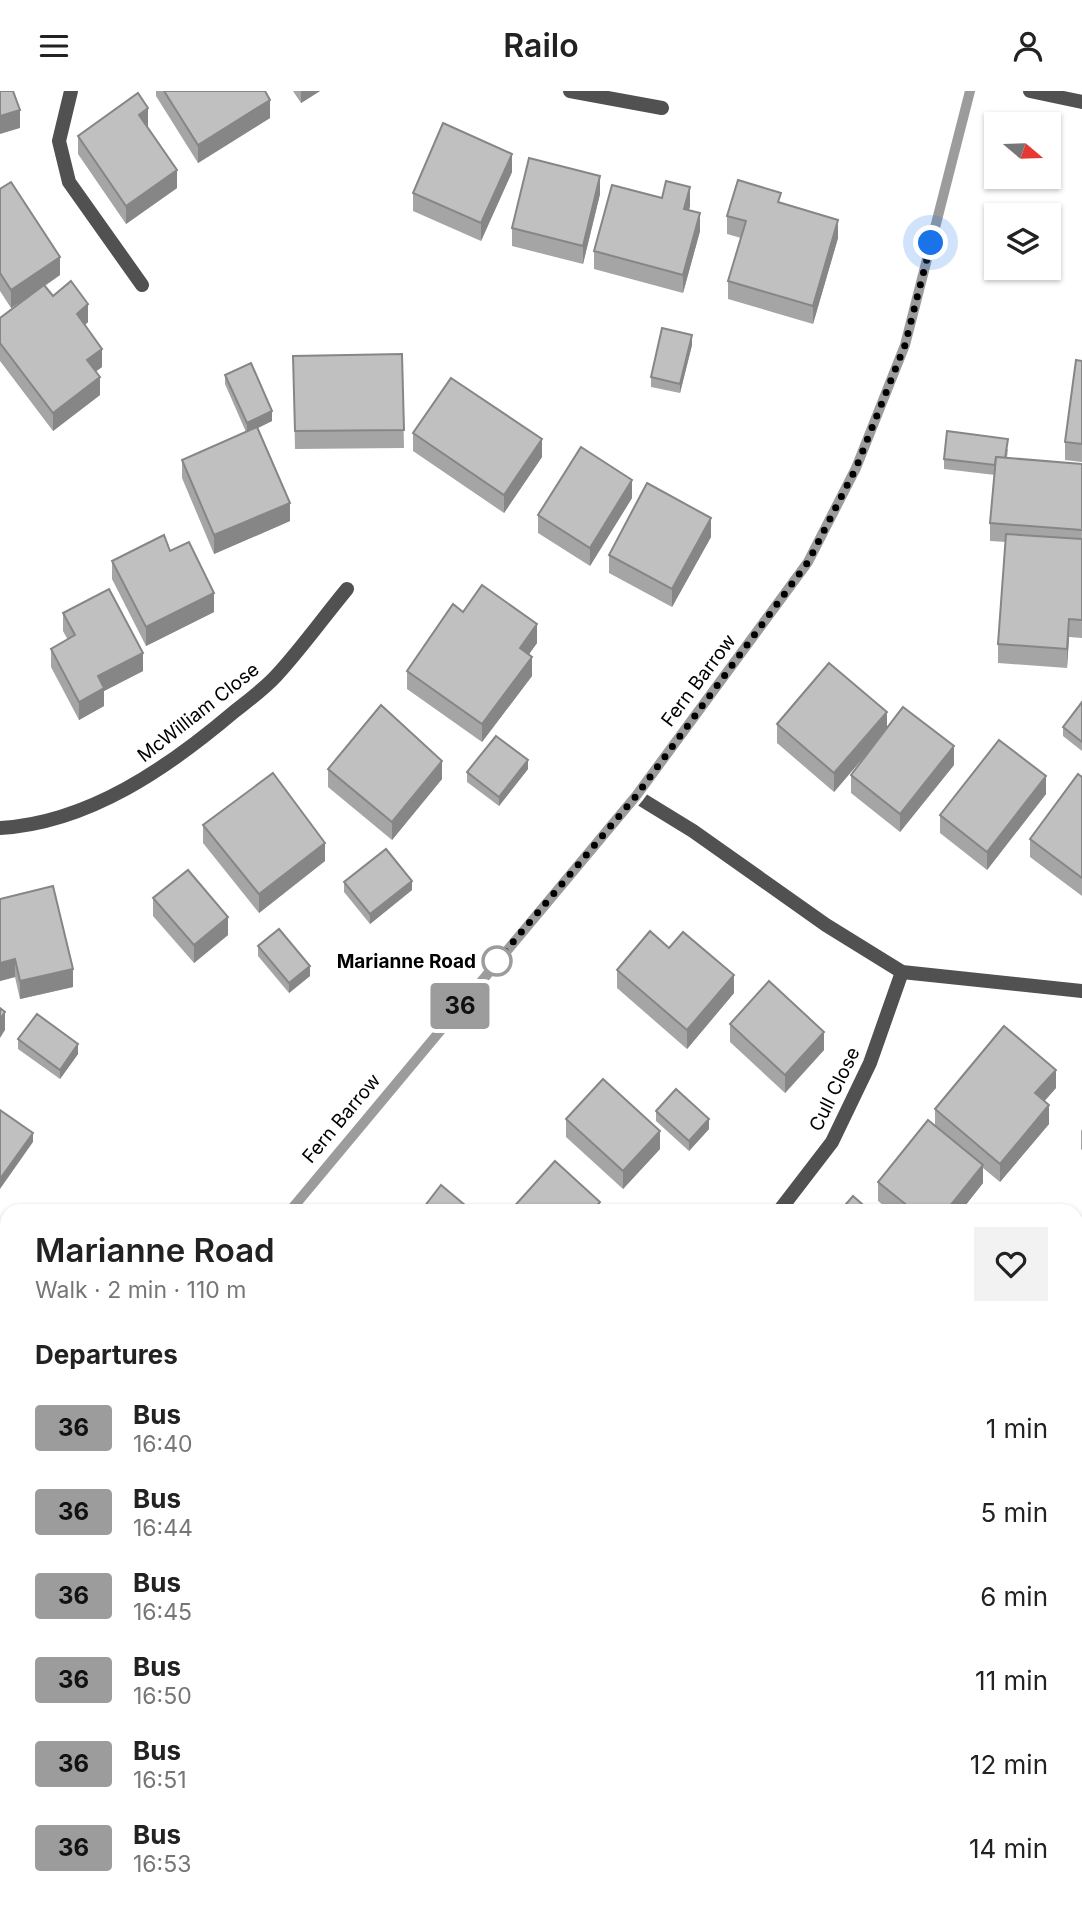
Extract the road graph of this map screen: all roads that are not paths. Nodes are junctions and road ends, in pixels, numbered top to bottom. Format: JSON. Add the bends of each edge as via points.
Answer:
{"nodes":[{"id":1,"x":71,"y":91,"type":"edge"},
{"id":2,"x":570,"y":91,"type":"edge"},
{"id":3,"x":970,"y":91,"type":"edge"},
{"id":4,"x":1030,"y":91,"type":"edge"},
{"id":5,"x":1082,"y":102,"type":"edge"},
{"id":6,"x":662,"y":108,"type":"dead end"},
{"id":7,"x":142,"y":285,"type":"dead end"},
{"id":8,"x":346,"y":589,"type":"dead end"},
{"id":9,"x":636,"y":796,"type":"junction"},
{"id":10,"x":0,"y":828,"type":"edge"},
{"id":11,"x":902,"y":972,"type":"junction"},
{"id":12,"x":1082,"y":991,"type":"edge"},
{"id":13,"x":296,"y":1204,"type":"edge"},
{"id":14,"x":784,"y":1204,"type":"edge"}],
"edges":[{"from":1,"to":7,"type":"street","via":[[58,141],[69,182]]},
{"from":2,"to":6,"type":"street"},
{"from":3,"to":9,"type":"street","name":"Fern Barrow","via":[[905,345],[856,468],[808,562]]},
{"from":4,"to":5,"type":"street"},
{"from":8,"to":10,"type":"street","name":"McWilliam Close","via":[[274,678],[185,751],[95,804],[28,827]]},
{"from":9,"to":11,"type":"street"},
{"from":9,"to":13,"type":"street","name":"Fern Barrow"},
{"from":11,"to":12,"type":"street"},
{"from":11,"to":14,"type":"street","name":"Cull Close","via":[[870,1063],[832,1142]]}]}
